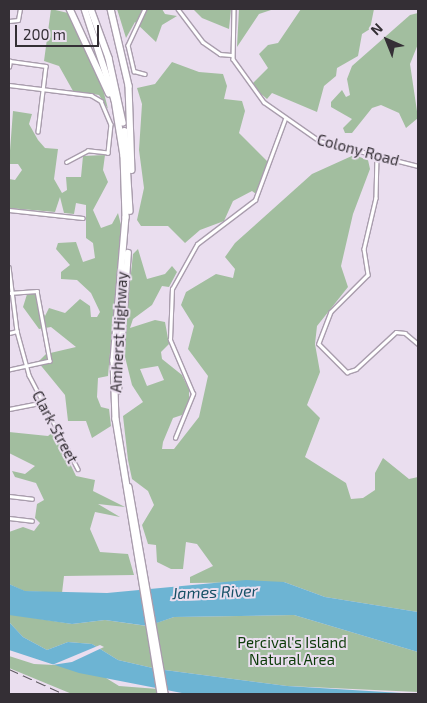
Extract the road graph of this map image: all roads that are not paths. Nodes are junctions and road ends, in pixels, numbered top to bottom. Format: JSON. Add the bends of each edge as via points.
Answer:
{"nodes":[{"id":1,"x":20,"y":9,"type":"edge"},
{"id":2,"x":70,"y":9,"type":"edge"},
{"id":3,"x":84,"y":9,"type":"edge"},
{"id":4,"x":91,"y":9,"type":"edge"},
{"id":5,"x":111,"y":9,"type":"edge"},
{"id":6,"x":145,"y":9,"type":"edge"},
{"id":7,"x":178,"y":9,"type":"edge"},
{"id":8,"x":234,"y":9,"type":"edge"},
{"id":9,"x":9,"y":21,"type":"edge"},
{"id":10,"x":232,"y":55,"type":"junction"},
{"id":11,"x":9,"y":67,"type":"edge"},
{"id":12,"x":145,"y":74,"type":"dead end"},
{"id":13,"x":9,"y":85,"type":"edge"},
{"id":14,"x":43,"y":90,"type":"junction"},
{"id":15,"x":285,"y":120,"type":"junction"},
{"id":16,"x":38,"y":132,"type":"dead end"},
{"id":17,"x":124,"y":156,"type":"junction"},
{"id":18,"x":377,"y":156,"type":"junction"},
{"id":19,"x":67,"y":162,"type":"dead end"},
{"id":20,"x":418,"y":166,"type":"edge"},
{"id":21,"x":130,"y":198,"type":"junction"},
{"id":22,"x":9,"y":210,"type":"edge"},
{"id":23,"x":83,"y":218,"type":"dead end"},
{"id":24,"x":9,"y":267,"type":"edge"},
{"id":25,"x":10,"y":292,"type":"edge"},
{"id":26,"x":17,"y":331,"type":"junction"},
{"id":27,"x":9,"y":333,"type":"edge"},
{"id":28,"x":418,"y":344,"type":"edge"},
{"id":29,"x":27,"y":368,"type":"junction"},
{"id":30,"x":9,"y":370,"type":"edge"},
{"id":31,"x":40,"y":403,"type":"junction"},
{"id":32,"x":9,"y":409,"type":"edge"},
{"id":33,"x":175,"y":438,"type":"dead end"},
{"id":34,"x":78,"y":469,"type":"dead end"},
{"id":35,"x":9,"y":496,"type":"edge"},
{"id":36,"x":32,"y":499,"type":"dead end"},
{"id":37,"x":9,"y":518,"type":"edge"},
{"id":38,"x":32,"y":520,"type":"dead end"},
{"id":39,"x":141,"y":565,"type":"junction"},
{"id":40,"x":162,"y":690,"type":"edge"},
{"id":41,"x":166,"y":694,"type":"edge"}],
"edges":[{"from":1,"to":9,"type":"street","via":[[18,20]]},
{"from":2,"to":17,"type":"highway","via":[[107,87]]},
{"from":3,"to":17,"type":"highway","name":"Amherst Highway","via":[[115,100]]},
{"from":4,"to":21,"type":"highway","name":"Amherst Highway","via":[[120,104]]},
{"from":5,"to":21,"type":"highway","via":[[132,111]]},
{"from":6,"to":12,"type":"street","via":[[128,45],[134,71]]},
{"from":7,"to":10,"type":"street","via":[[203,42],[220,54]]},
{"from":8,"to":10,"type":"street"},
{"from":10,"to":15,"type":"street","name":"Colony Road","via":[[252,90]]},
{"from":11,"to":14,"type":"street","via":[[10,60],[46,66]]},
{"from":13,"to":14,"type":"street"},
{"from":14,"to":16,"type":"street"},
{"from":14,"to":19,"type":"street","via":[[98,98],[110,119],[107,153],[88,151]]},
{"from":15,"to":18,"type":"street","name":"Colony Road","via":[[320,141]]},
{"from":15,"to":33,"type":"street","via":[[254,202],[198,244],[172,289],[170,340],[193,394]]},
{"from":17,"to":39,"type":"highway","name":"Amherst Highway","via":[[126,226],[114,377],[118,437]]},
{"from":18,"to":20,"type":"street","name":"Colony Road"},
{"from":18,"to":28,"type":"street","via":[[376,198],[364,249],[368,275],[331,312],[320,344],[347,372],[356,369],[396,332],[406,333]]},
{"from":21,"to":39,"type":"highway","name":"Amherst Highway","via":[[118,396]]},
{"from":22,"to":23,"type":"street"},
{"from":24,"to":25,"type":"street","name":"Clark Street"},
{"from":25,"to":26,"type":"street","name":"Clark Street"},
{"from":25,"to":29,"type":"street","via":[[36,290],[41,311],[50,361]]},
{"from":26,"to":27,"type":"street"},
{"from":26,"to":29,"type":"street","name":"Clark Street"},
{"from":29,"to":30,"type":"street"},
{"from":29,"to":31,"type":"street","name":"Clark Street"},
{"from":31,"to":32,"type":"street"},
{"from":31,"to":34,"type":"street","name":"Clark Street"},
{"from":35,"to":36,"type":"street"},
{"from":37,"to":38,"type":"street"},
{"from":39,"to":40,"type":"highway","name":"Amherst Highway"},
{"from":40,"to":41,"type":"highway","name":"Amherst Highway"}]}
